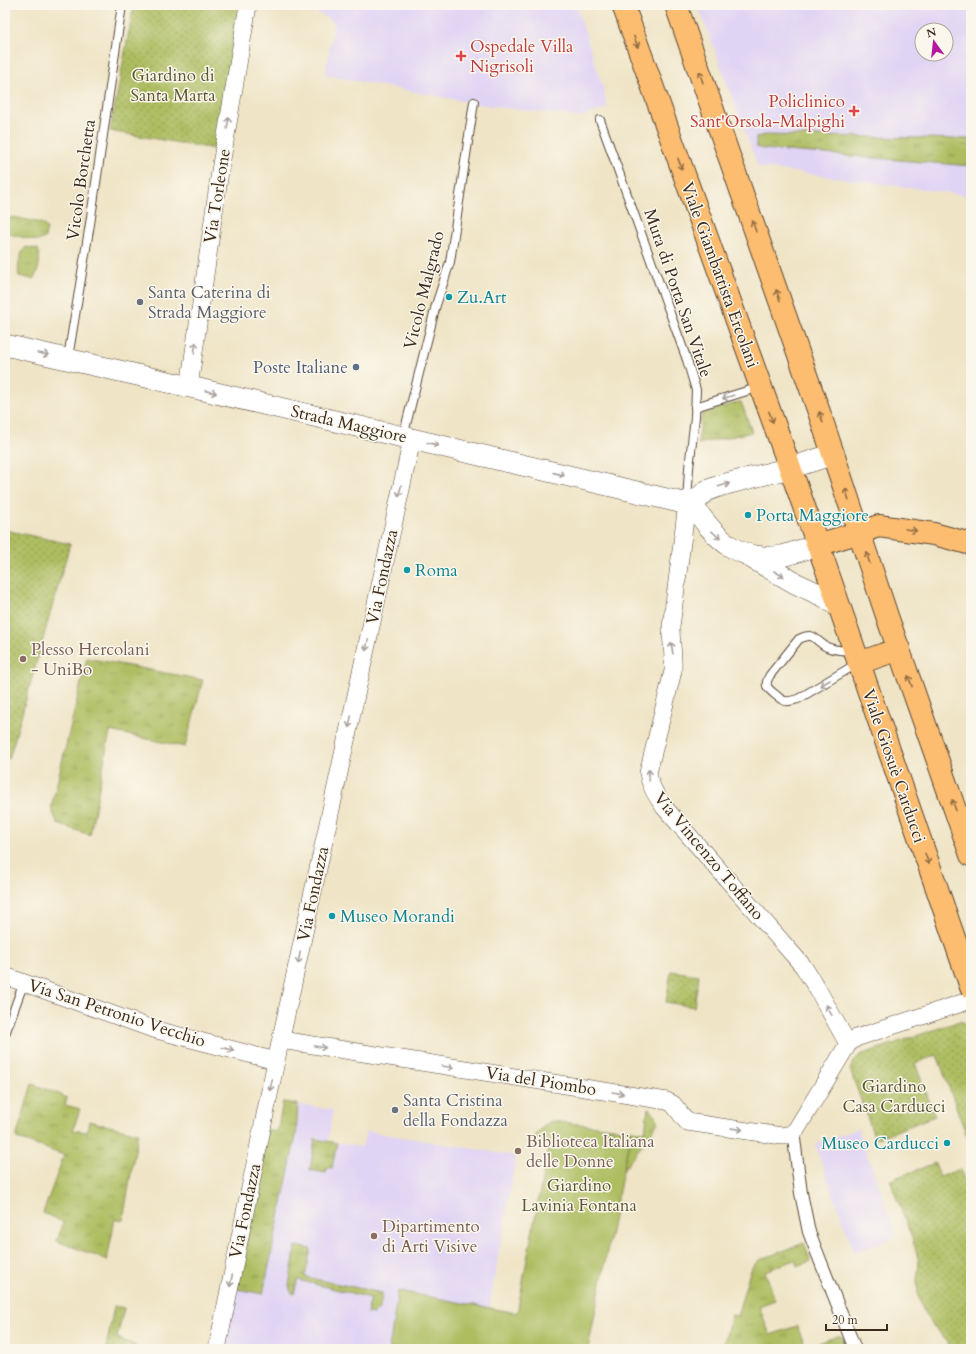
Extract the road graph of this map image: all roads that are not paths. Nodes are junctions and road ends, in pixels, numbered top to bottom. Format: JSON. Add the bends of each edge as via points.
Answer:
{"nodes":[{"id":1,"x":122,"y":5,"type":"edge"},
{"id":2,"x":248,"y":5,"type":"edge"},
{"id":3,"x":623,"y":5,"type":"edge"},
{"id":4,"x":676,"y":5,"type":"edge"},
{"id":5,"x":474,"y":102,"type":"dead end"},
{"id":6,"x":600,"y":120,"type":"dead end"},
{"id":7,"x":5,"y":345,"type":"edge"},
{"id":8,"x":68,"y":359,"type":"junction"},
{"id":9,"x":189,"y":387,"type":"junction"},
{"id":10,"x":760,"y":387,"type":"junction"},
{"id":11,"x":695,"y":407,"type":"junction"},
{"id":12,"x":407,"y":438,"type":"junction"},
{"id":13,"x":834,"y":454,"type":"junction"},
{"id":14,"x":790,"y":468,"type":"junction"},
{"id":15,"x":689,"y":504,"type":"junction"},
{"id":16,"x":859,"y":531,"type":"junction"},
{"id":17,"x":971,"y":544,"type":"edge"},
{"id":18,"x":818,"y":545,"type":"junction"},
{"id":19,"x":746,"y":555,"type":"junction"},
{"id":20,"x":840,"y":608,"type":"junction"},
{"id":21,"x":899,"y":649,"type":"junction"},
{"id":22,"x":857,"y":657,"type":"junction"},
{"id":23,"x":971,"y":855,"type":"edge"},
{"id":24,"x":5,"y":976,"type":"edge"},
{"id":25,"x":24,"y":982,"type":"junction"},
{"id":26,"x":971,"y":987,"type":"edge"},
{"id":27,"x":971,"y":1000,"type":"edge"},
{"id":28,"x":5,"y":1034,"type":"edge"},
{"id":29,"x":848,"y":1044,"type":"junction"},
{"id":30,"x":281,"y":1051,"type":"junction"},
{"id":31,"x":791,"y":1134,"type":"junction"},
{"id":32,"x":217,"y":1349,"type":"edge"},
{"id":33,"x":855,"y":1349,"type":"edge"}],
"edges":[{"from":1,"to":8,"type":"lane","name":"Vicolo Borchetta"},
{"from":9,"to":2,"type":"street","name":"Via Torleone","one_way":true,"via":[[220,171]]},
{"from":3,"to":10,"type":"main road","name":"Viale Giambattista Ercolani","one_way":true},
{"from":13,"to":4,"type":"main road","one_way":true},
{"from":5,"to":12,"type":"lane","name":"Vicolo Malgrado","via":[[450,262],[436,304]]},
{"from":6,"to":11,"type":"lane","name":"Mura di Porta San Vitale","via":[[687,360],[696,390]]},
{"from":7,"to":8,"type":"street","name":"Strada Maggiore","one_way":true},
{"from":8,"to":9,"type":"street","name":"Strada Maggiore"},
{"from":9,"to":12,"type":"street","name":"Strada Maggiore","one_way":true},
{"from":10,"to":11,"type":"lane","one_way":true},
{"from":10,"to":14,"type":"main road","name":"Viale Giambattista Ercolani","one_way":true},
{"from":11,"to":15,"type":"lane","name":"Mura di Porta San Vitale","via":[[688,468]]},
{"from":12,"to":15,"type":"street","name":"Strada Maggiore","one_way":true},
{"from":12,"to":30,"type":"street","name":"Via Fondazza","one_way":true},
{"from":13,"to":14,"type":"street"},
{"from":16,"to":13,"type":"main road","one_way":true},
{"from":15,"to":14,"type":"street","one_way":true,"via":[[706,491],[722,485]]},
{"from":14,"to":18,"type":"main road","name":"Viale Giambattista Ercolani"},
{"from":15,"to":19,"type":"street","one_way":true,"via":[[722,541]]},
{"from":29,"to":15,"type":"street","name":"Via Vincenzo Toffano","one_way":true,"via":[[803,966],[664,807],[649,782],[648,773],[673,671],[671,627]]},
{"from":16,"to":17,"type":"main road","one_way":true,"via":[[887,526],[934,534]]},
{"from":16,"to":18,"type":"main road"},
{"from":21,"to":16,"type":"main road","one_way":true},
{"from":18,"to":19,"type":"street","via":[[781,556]]},
{"from":18,"to":20,"type":"main road","name":"Viale Giosuè Carducci"},
{"from":19,"to":20,"type":"street","one_way":true,"via":[[825,597]]},
{"from":20,"to":22,"type":"main road","name":"Viale Giosuè Carducci"},
{"from":21,"to":22,"type":"main road"},
{"from":23,"to":21,"type":"main road","one_way":true},
{"from":22,"to":22,"type":"lane","one_way":true,"via":[[798,699],[786,701],[768,690],[766,680],[798,639],[805,636],[815,637],[827,647]]},
{"from":22,"to":26,"type":"main road","name":"Viale Giosuè Carducci","one_way":true},
{"from":24,"to":25,"type":"street","name":"Via San Petronio Vecchio"},
{"from":25,"to":28,"type":"lane"},
{"from":25,"to":30,"type":"street","name":"Via San Petronio Vecchio","one_way":true,"via":[[153,1029]]},
{"from":27,"to":29,"type":"street","via":[[856,1038]]},
{"from":29,"to":31,"type":"street","via":[[796,1130]]},
{"from":30,"to":31,"type":"street","name":"Via del Piombo","one_way":true,"via":[[668,1101],[687,1122],[782,1136]]},
{"from":30,"to":32,"type":"street","name":"Via Fondazza","one_way":true},
{"from":31,"to":33,"type":"street","via":[[810,1232]]}]}
